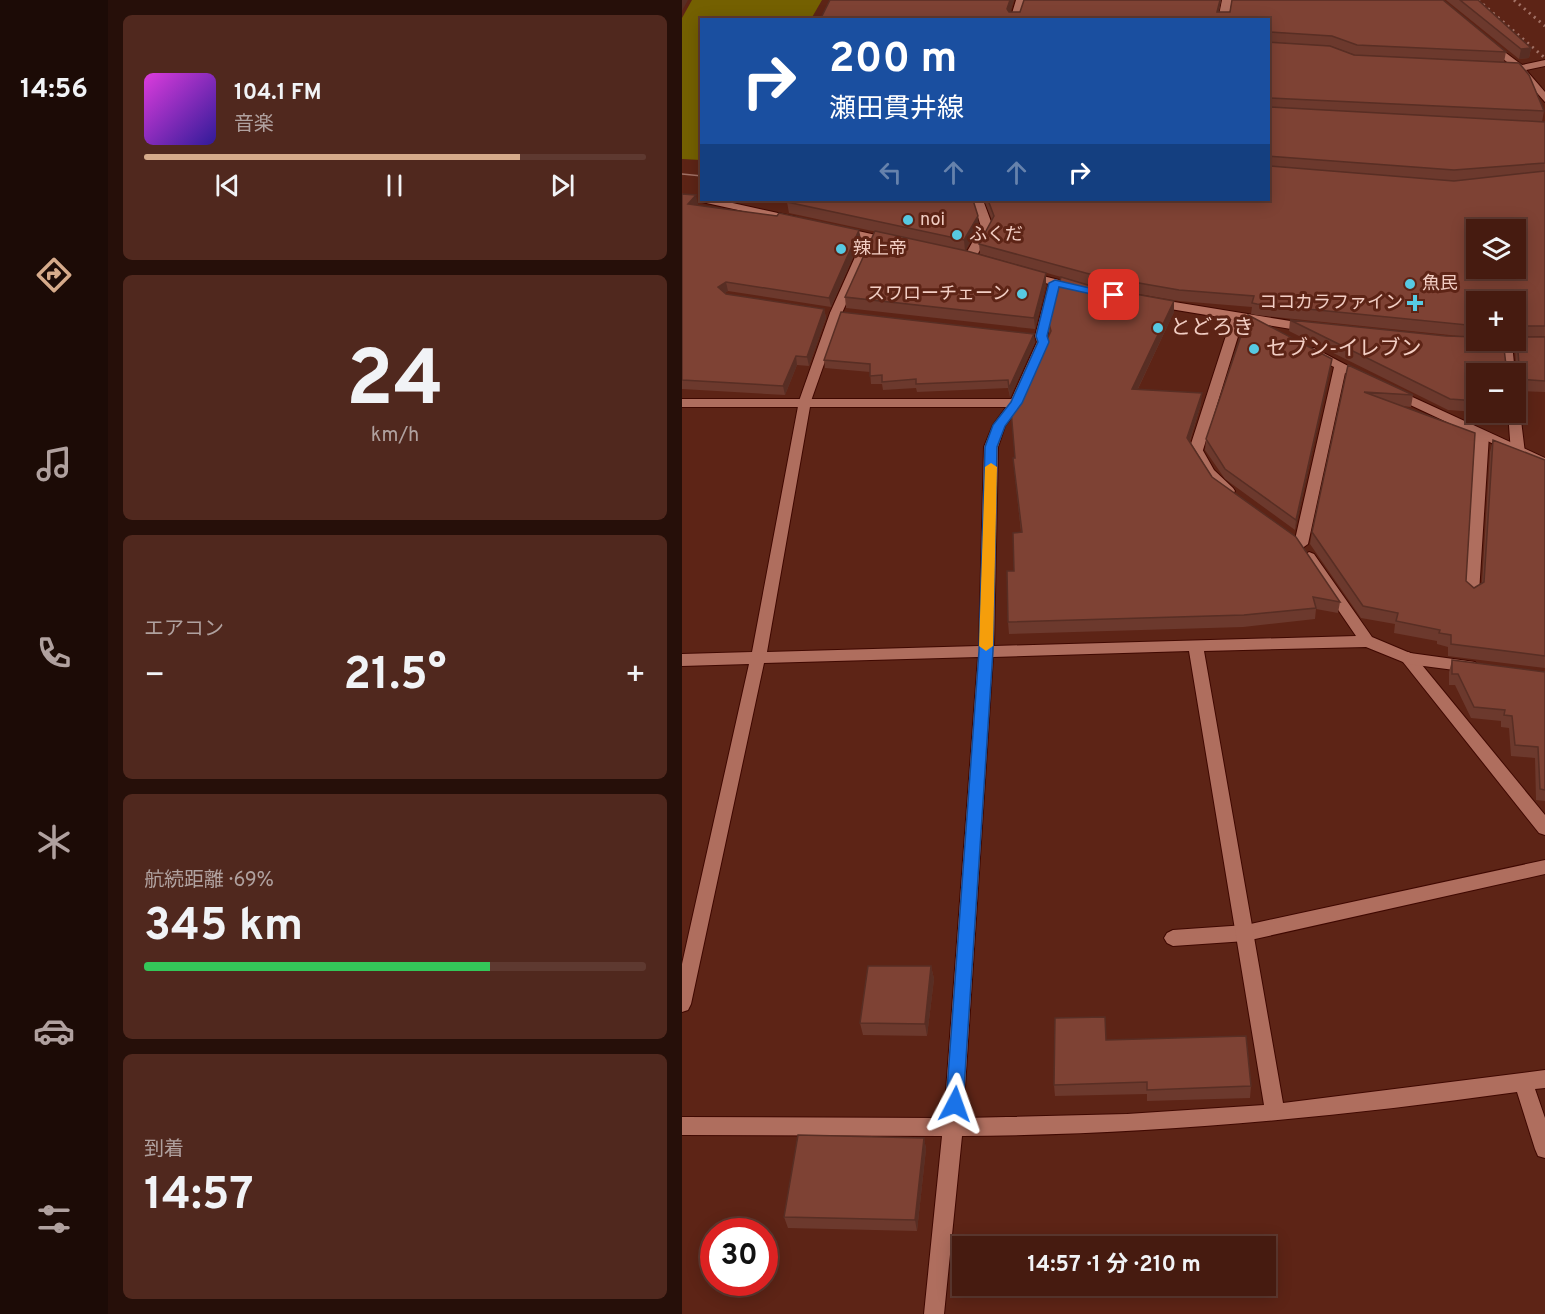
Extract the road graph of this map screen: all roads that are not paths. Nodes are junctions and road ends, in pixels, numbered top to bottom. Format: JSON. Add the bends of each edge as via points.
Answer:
{"nodes":[{"id":1,"x":1021,"y":0,"type":"edge"},
{"id":2,"x":1226,"y":0,"type":"edge"},
{"id":3,"x":1015,"y":18,"type":"edge"},
{"id":4,"x":1223,"y":18,"type":"edge"},
{"id":5,"x":1483,"y":38,"type":"edge"},
{"id":6,"x":1544,"y":63,"type":"edge"},
{"id":7,"x":1496,"y":67,"type":"edge"},
{"id":8,"x":1520,"y":68,"type":"junction"},
{"id":9,"x":1544,"y":99,"type":"edge"},
{"id":10,"x":713,"y":201,"type":"edge"},
{"id":11,"x":978,"y":201,"type":"edge"},
{"id":12,"x":870,"y":237,"type":"junction"},
{"id":13,"x":903,"y":243,"type":"edge"},
{"id":14,"x":970,"y":257,"type":"edge"},
{"id":15,"x":1013,"y":270,"type":"edge"},
{"id":16,"x":1055,"y":283,"type":"junction"},
{"id":17,"x":1092,"y":291,"type":"edge"},
{"id":18,"x":1148,"y":301,"type":"edge"},
{"id":19,"x":1238,"y":317,"type":"junction"},
{"id":20,"x":1256,"y":321,"type":"junction"},
{"id":21,"x":1324,"y":329,"type":"edge"},
{"id":22,"x":1526,"y":342,"type":"edge"},
{"id":23,"x":1544,"y":342,"type":"edge"},
{"id":24,"x":1340,"y":366,"type":"junction"},
{"id":25,"x":805,"y":401,"type":"junction"},
{"id":26,"x":1016,"y":403,"type":"junction"},
{"id":27,"x":682,"y":404,"type":"edge"},
{"id":28,"x":1515,"y":423,"type":"edge"},
{"id":29,"x":1482,"y":435,"type":"junction"},
{"id":30,"x":1518,"y":453,"type":"junction"},
{"id":31,"x":1544,"y":464,"type":"edge"},
{"id":32,"x":1236,"y":497,"type":"edge"},
{"id":33,"x":1285,"y":532,"type":"edge"},
{"id":34,"x":1301,"y":544,"type":"junction"},
{"id":35,"x":1472,"y":593,"type":"edge"},
{"id":36,"x":1367,"y":641,"type":"junction"},
{"id":37,"x":1196,"y":646,"type":"junction"},
{"id":38,"x":986,"y":651,"type":"junction"},
{"id":39,"x":758,"y":658,"type":"junction"},
{"id":40,"x":1408,"y":658,"type":"junction"},
{"id":41,"x":682,"y":660,"type":"edge"},
{"id":42,"x":1488,"y":669,"type":"edge"},
{"id":43,"x":1544,"y":828,"type":"edge"},
{"id":44,"x":1544,"y":867,"type":"edge"},
{"id":45,"x":1246,"y":933,"type":"junction"},
{"id":46,"x":1173,"y":938,"type":"dead end"},
{"id":47,"x":682,"y":1004,"type":"edge"},
{"id":48,"x":1544,"y":1078,"type":"edge"},
{"id":49,"x":1523,"y":1082,"type":"junction"},
{"id":50,"x":1275,"y":1113,"type":"junction"},
{"id":51,"x":682,"y":1126,"type":"edge"},
{"id":52,"x":953,"y":1127,"type":"junction"},
{"id":53,"x":1544,"y":1149,"type":"edge"},
{"id":54,"x":934,"y":1314,"type":"edge"}],
"edges":[{"from":1,"to":3,"type":"street"},
{"from":2,"to":4,"type":"street"},
{"from":5,"to":8,"type":"street"},
{"from":6,"to":8,"type":"street"},
{"from":7,"to":8,"type":"street"},
{"from":8,"to":9,"type":"street"},
{"from":10,"to":12,"type":"main road"},
{"from":11,"to":14,"type":"street","via":[[987,227]]},
{"from":12,"to":13,"type":"main road"},
{"from":12,"to":25,"type":"street","via":[[836,312]]},
{"from":15,"to":16,"type":"main road"},
{"from":16,"to":17,"type":"main road"},
{"from":16,"to":26,"type":"street","via":[[1036,335],[1043,342]]},
{"from":18,"to":19,"type":"main road"},
{"from":19,"to":20,"type":"main road"},
{"from":19,"to":32,"type":"street","via":[[1196,450],[1218,484]]},
{"from":20,"to":21,"type":"main road"},
{"from":20,"to":24,"type":"street"},
{"from":22,"to":23,"type":"main road"},
{"from":24,"to":29,"type":"street"},
{"from":24,"to":34,"type":"street"},
{"from":25,"to":26,"type":"street"},
{"from":25,"to":27,"type":"street"},
{"from":25,"to":39,"type":"street"},
{"from":26,"to":38,"type":"street","via":[[999,425],[991,447]]},
{"from":28,"to":30,"type":"street"},
{"from":29,"to":30,"type":"street"},
{"from":29,"to":35,"type":"street"},
{"from":30,"to":31,"type":"street"},
{"from":33,"to":34,"type":"street"},
{"from":34,"to":36,"type":"street"},
{"from":36,"to":37,"type":"street"},
{"from":36,"to":40,"type":"street"},
{"from":37,"to":38,"type":"street"},
{"from":37,"to":45,"type":"street"},
{"from":38,"to":39,"type":"street"},
{"from":38,"to":52,"type":"street"},
{"from":39,"to":41,"type":"street"},
{"from":39,"to":47,"type":"street"},
{"from":40,"to":42,"type":"street"},
{"from":40,"to":43,"type":"street"},
{"from":44,"to":45,"type":"street"},
{"from":45,"to":46,"type":"street"},
{"from":45,"to":50,"type":"street"},
{"from":48,"to":49,"type":"street"},
{"from":49,"to":50,"type":"street"},
{"from":49,"to":53,"type":"street"},
{"from":50,"to":52,"type":"street"},
{"from":51,"to":52,"type":"street"},
{"from":52,"to":54,"type":"street"}]}
